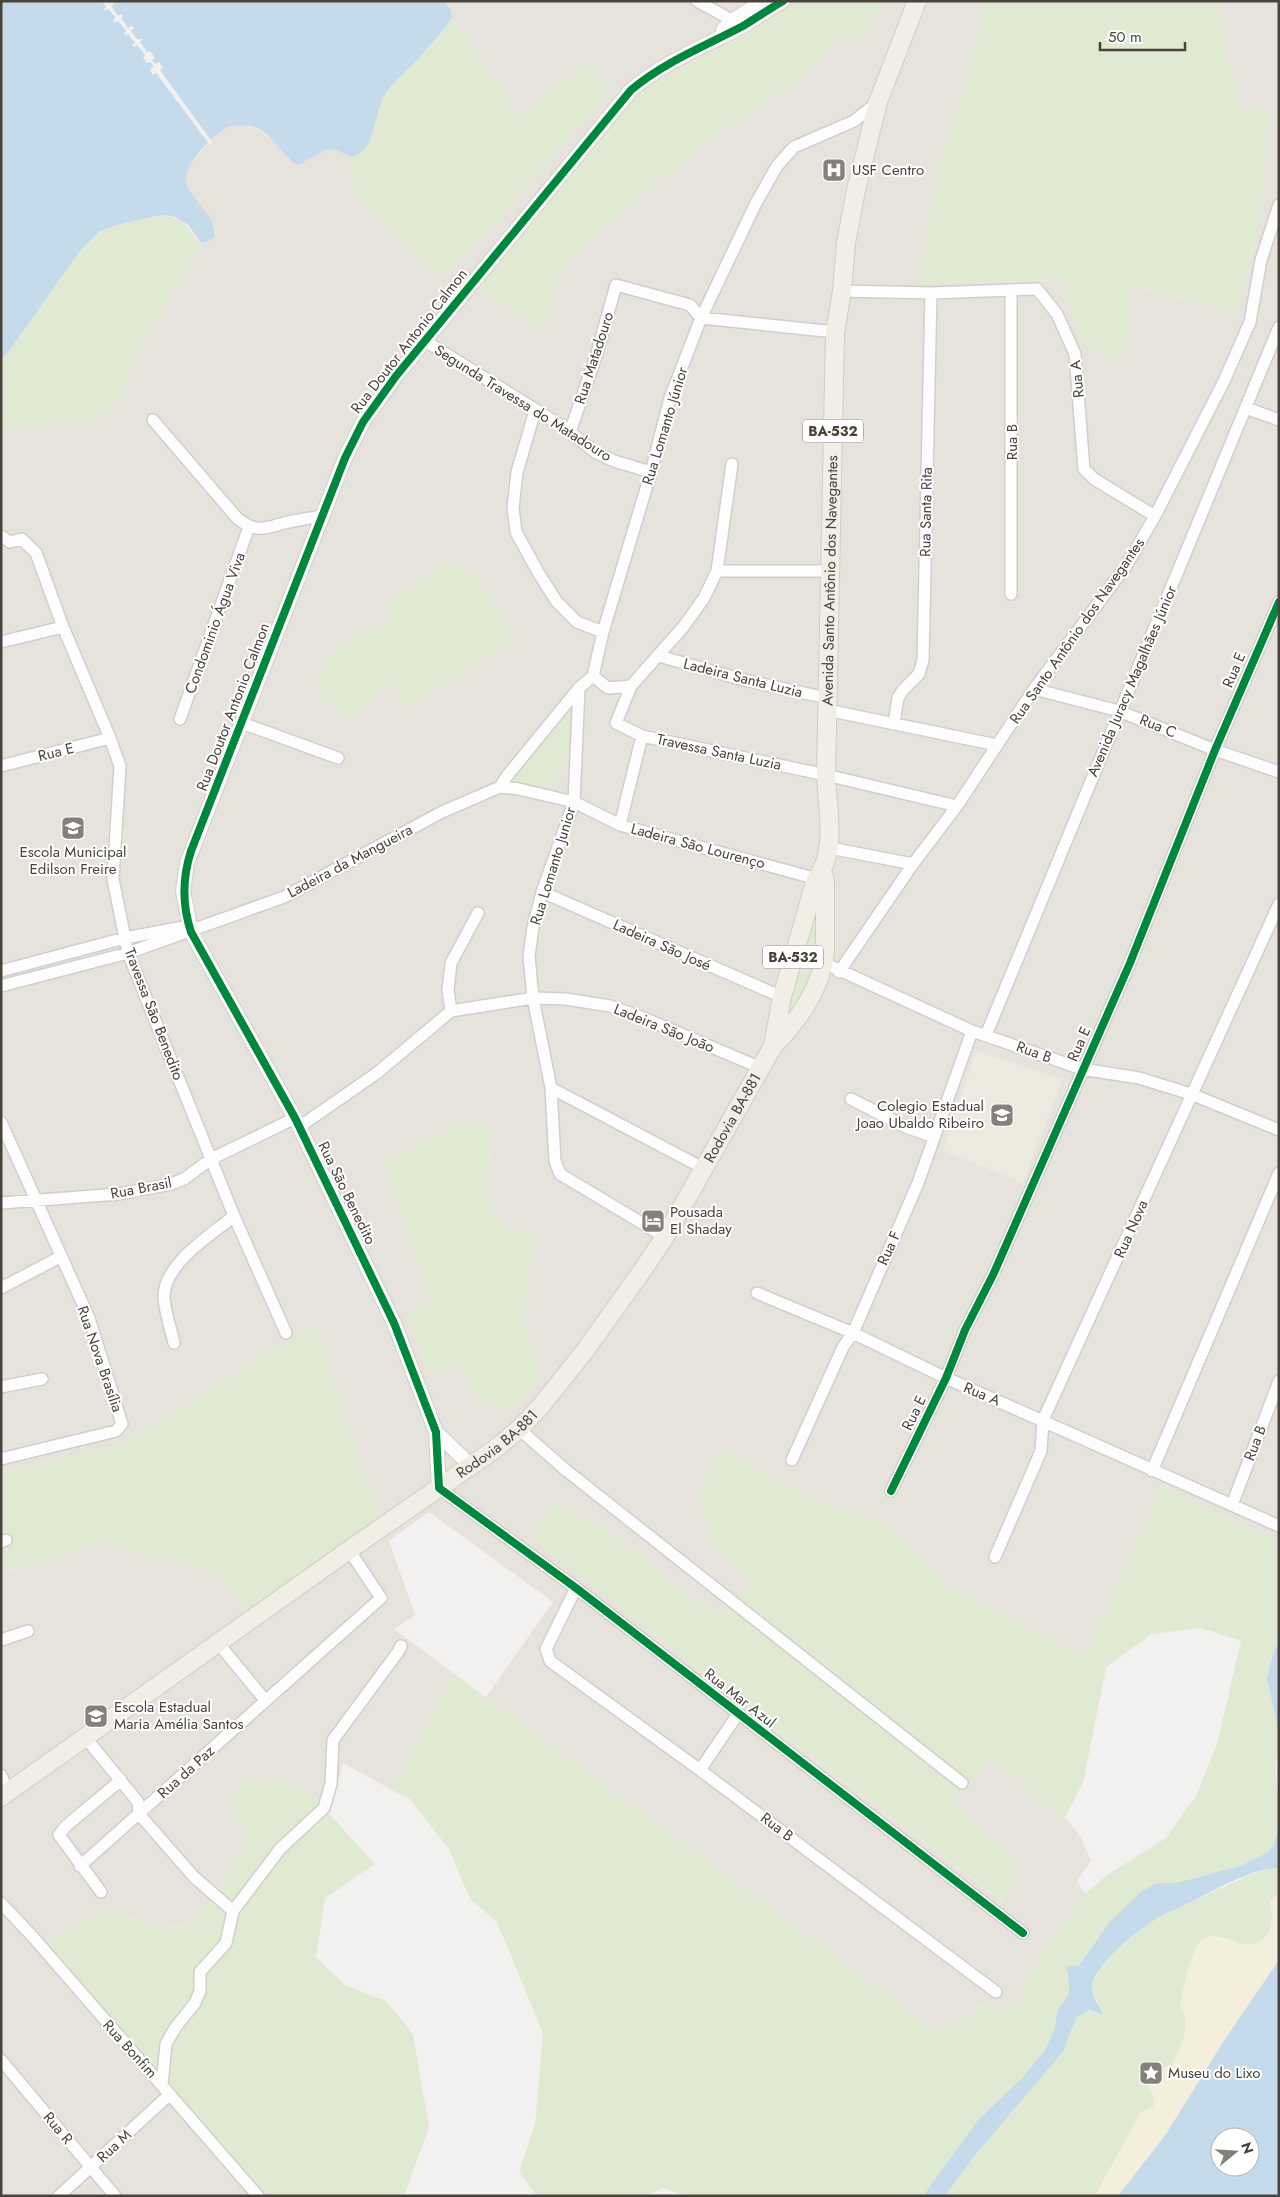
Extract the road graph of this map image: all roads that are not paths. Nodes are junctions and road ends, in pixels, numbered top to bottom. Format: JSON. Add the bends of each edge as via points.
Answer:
{"nodes":[{"id":1,"x":697,"y":1,"type":"edge"},
{"id":2,"x":764,"y":1,"type":"edge"},
{"id":3,"x":783,"y":1,"type":"edge"},
{"id":4,"x":917,"y":1,"type":"edge"},
{"id":5,"x":738,"y":23,"type":"junction"},
{"id":6,"x":878,"y":102,"type":"junction"},
{"id":7,"x":1279,"y":205,"type":"edge"},
{"id":8,"x":1011,"y":290,"type":"junction"},
{"id":9,"x":842,"y":291,"type":"junction"},
{"id":10,"x":931,"y":293,"type":"junction"},
{"id":11,"x":701,"y":318,"type":"junction"},
{"id":12,"x":1279,"y":328,"type":"edge"},
{"id":13,"x":835,"y":332,"type":"junction"},
{"id":14,"x":425,"y":341,"type":"junction"},
{"id":15,"x":1246,"y":408,"type":"junction"},
{"id":16,"x":535,"y":411,"type":"junction"},
{"id":17,"x":153,"y":420,"type":"dead end"},
{"id":18,"x":1279,"y":420,"type":"edge"},
{"id":19,"x":570,"y":432,"type":"junction"},
{"id":20,"x":732,"y":464,"type":"dead end"},
{"id":21,"x":651,"y":472,"type":"junction"},
{"id":22,"x":321,"y":516,"type":"junction"},
{"id":23,"x":1155,"y":516,"type":"junction"},
{"id":24,"x":250,"y":527,"type":"junction"},
{"id":25,"x":4,"y":542,"type":"edge"},
{"id":26,"x":717,"y":571,"type":"junction"},
{"id":27,"x":831,"y":571,"type":"junction"},
{"id":28,"x":1011,"y":594,"type":"dead end"},
{"id":29,"x":1279,"y":602,"type":"edge"},
{"id":30,"x":63,"y":627,"type":"junction"},
{"id":31,"x":603,"y":632,"type":"junction"},
{"id":32,"x":1,"y":642,"type":"edge"},
{"id":33,"x":659,"y":656,"type":"junction"},
{"id":34,"x":593,"y":676,"type":"junction"},
{"id":35,"x":631,"y":686,"type":"junction"},
{"id":36,"x":579,"y":688,"type":"junction"},
{"id":37,"x":1034,"y":688,"type":"junction"},
{"id":38,"x":827,"y":704,"type":"junction"},
{"id":39,"x":1119,"y":710,"type":"junction"},
{"id":40,"x":180,"y":719,"type":"dead end"},
{"id":41,"x":242,"y":723,"type":"junction"},
{"id":42,"x":894,"y":723,"type":"junction"},
{"id":43,"x":642,"y":736,"type":"junction"},
{"id":44,"x":110,"y":738,"type":"junction"},
{"id":45,"x":997,"y":745,"type":"junction"},
{"id":46,"x":1215,"y":750,"type":"junction"},
{"id":47,"x":338,"y":758,"type":"dead end"},
{"id":48,"x":1,"y":766,"type":"edge"},
{"id":49,"x":1279,"y":772,"type":"edge"},
{"id":50,"x":826,"y":775,"type":"junction"},
{"id":51,"x":500,"y":787,"type":"junction"},
{"id":52,"x":574,"y":802,"type":"junction"},
{"id":53,"x":957,"y":806,"type":"junction"},
{"id":54,"x":620,"y":825,"type":"junction"},
{"id":55,"x":830,"y":848,"type":"junction"},
{"id":56,"x":914,"y":864,"type":"junction"},
{"id":57,"x":821,"y":877,"type":"junction"},
{"id":58,"x":542,"y":892,"type":"junction"},
{"id":59,"x":1279,"y":904,"type":"edge"},
{"id":60,"x":478,"y":913,"type":"dead end"},
{"id":61,"x":192,"y":928,"type":"junction"},
{"id":62,"x":125,"y":938,"type":"junction"},
{"id":63,"x":128,"y":953,"type":"junction"},
{"id":64,"x":832,"y":968,"type":"junction"},
{"id":65,"x":1,"y":971,"type":"edge"},
{"id":66,"x":1,"y":986,"type":"edge"},
{"id":67,"x":782,"y":997,"type":"junction"},
{"id":68,"x":533,"y":998,"type":"junction"},
{"id":69,"x":451,"y":1011,"type":"junction"},
{"id":70,"x":972,"y":1031,"type":"junction"},
{"id":71,"x":986,"y":1035,"type":"junction"},
{"id":72,"x":773,"y":1046,"type":"junction"},
{"id":73,"x":761,"y":1068,"type":"junction"},
{"id":74,"x":1082,"y":1070,"type":"junction"},
{"id":75,"x":551,"y":1088,"type":"junction"},
{"id":76,"x":1190,"y":1094,"type":"junction"},
{"id":77,"x":850,"y":1099,"type":"dead end"},
{"id":78,"x":1,"y":1122,"type":"edge"},
{"id":79,"x":297,"y":1122,"type":"junction"},
{"id":80,"x":1279,"y":1130,"type":"edge"},
{"id":81,"x":934,"y":1137,"type":"junction"},
{"id":82,"x":211,"y":1159,"type":"junction"},
{"id":83,"x":702,"y":1168,"type":"junction"},
{"id":84,"x":1279,"y":1173,"type":"edge"},
{"id":85,"x":34,"y":1200,"type":"junction"},
{"id":86,"x":1,"y":1203,"type":"edge"},
{"id":87,"x":234,"y":1216,"type":"junction"},
{"id":88,"x":665,"y":1237,"type":"junction"},
{"id":89,"x":60,"y":1257,"type":"junction"},
{"id":90,"x":1,"y":1288,"type":"edge"},
{"id":91,"x":757,"y":1293,"type":"dead end"},
{"id":92,"x":286,"y":1333,"type":"dead end"},
{"id":93,"x":853,"y":1333,"type":"junction"},
{"id":94,"x":174,"y":1343,"type":"dead end"},
{"id":95,"x":946,"y":1378,"type":"junction"},
{"id":96,"x":42,"y":1379,"type":"dead end"},
{"id":97,"x":1279,"y":1381,"type":"edge"},
{"id":98,"x":1,"y":1387,"type":"edge"},
{"id":99,"x":1043,"y":1420,"type":"junction"},
{"id":100,"x":519,"y":1430,"type":"junction"},
{"id":101,"x":436,"y":1432,"type":"junction"},
{"id":102,"x":1,"y":1460,"type":"edge"},
{"id":103,"x":792,"y":1460,"type":"dead end"},
{"id":104,"x":470,"y":1465,"type":"junction"},
{"id":105,"x":1152,"y":1471,"type":"junction"},
{"id":106,"x":439,"y":1488,"type":"junction"},
{"id":107,"x":891,"y":1491,"type":"dead end"},
{"id":108,"x":1232,"y":1505,"type":"junction"},
{"id":109,"x":1279,"y":1526,"type":"edge"},
{"id":110,"x":349,"y":1550,"type":"junction"},
{"id":111,"x":994,"y":1557,"type":"dead end"},
{"id":112,"x":576,"y":1588,"type":"junction"},
{"id":113,"x":28,"y":1631,"type":"dead end"},
{"id":114,"x":1,"y":1640,"type":"edge"},
{"id":115,"x":218,"y":1644,"type":"junction"},
{"id":116,"x":401,"y":1646,"type":"dead end"},
{"id":117,"x":265,"y":1700,"type":"junction"},
{"id":118,"x":738,"y":1714,"type":"junction"},
{"id":119,"x":85,"y":1738,"type":"junction"},
{"id":120,"x":700,"y":1770,"type":"junction"},
{"id":121,"x":1,"y":1775,"type":"edge"},
{"id":122,"x":121,"y":1780,"type":"junction"},
{"id":123,"x":962,"y":1783,"type":"dead end"},
{"id":124,"x":5,"y":1795,"type":"edge"},
{"id":125,"x":139,"y":1814,"type":"junction"},
{"id":126,"x":80,"y":1866,"type":"junction"},
{"id":127,"x":101,"y":1892,"type":"dead end"},
{"id":128,"x":1,"y":1903,"type":"edge"},
{"id":129,"x":232,"y":1911,"type":"junction"},
{"id":130,"x":1023,"y":1933,"type":"dead end"},
{"id":131,"x":996,"y":1992,"type":"dead end"},
{"id":132,"x":1,"y":2060,"type":"edge"},
{"id":133,"x":162,"y":2085,"type":"junction"},
{"id":134,"x":169,"y":2095,"type":"junction"},
{"id":135,"x":92,"y":2168,"type":"junction"},
{"id":136,"x":253,"y":2194,"type":"edge"},
{"id":137,"x":59,"y":2196,"type":"edge"},
{"id":138,"x":115,"y":2196,"type":"edge"}],
"edges":[{"from":1,"to":5,"type":"street"},
{"from":2,"to":5,"type":"street","name":"Rua Doutor Antonio Calmon"},
{"from":3,"to":5,"type":"street","name":"Rua Doutor Antonio Calmon"},
{"from":4,"to":6,"type":"main road","name":"Avenida Santo Antônio dos Navegantes","number":"BA-532"},
{"from":5,"to":14,"type":"street","name":"Rua Doutor Antonio Calmon","via":[[631,90]]},
{"from":6,"to":9,"type":"main road","name":"Avenida Santo Antônio dos Navegantes","number":"BA-532","via":[[856,190],[846,243]]},
{"from":6,"to":11,"type":"street","name":"Rua Lomanto Júnior","via":[[854,121],[794,147],[777,166]]},
{"from":7,"to":23,"type":"street","name":"Rua Santo Antônio dos Navegantes","via":[[1261,260],[1250,322],[1224,381]]},
{"from":8,"to":10,"type":"street","name":"Rua A"},
{"from":8,"to":23,"type":"street","name":"Rua A","via":[[1037,289],[1057,314],[1072,346],[1077,364],[1084,469],[1088,475]]},
{"from":8,"to":28,"type":"street","name":"Rua B"},
{"from":9,"to":10,"type":"street","name":"Rua A"},
{"from":9,"to":13,"type":"main road","name":"Avenida Santo Antônio dos Navegantes","number":"BA-532"},
{"from":10,"to":42,"type":"street","name":"Rua Santa Rita","via":[[923,660],[918,674],[898,698]]},
{"from":11,"to":13,"type":"street"},
{"from":11,"to":19,"type":"street","name":"Rua Matadouro","via":[[690,305],[616,285]]},
{"from":11,"to":21,"type":"street","name":"Rua Lomanto Júnior","via":[[670,398]]},
{"from":12,"to":15,"type":"street","name":"Avenida Juracy Magalhães Júnior"},
{"from":13,"to":27,"type":"main road","name":"Avenida Santo Antônio dos Navegantes","number":"BA-532"},
{"from":14,"to":16,"type":"street","name":"Segunda Travessa do Matadouro"},
{"from":14,"to":22,"type":"street","name":"Rua Doutor Antonio Calmon","via":[[363,422]]},
{"from":15,"to":18,"type":"street"},
{"from":15,"to":39,"type":"street","name":"Avenida Juracy Magalhães Júnior"},
{"from":16,"to":19,"type":"street","name":"Segunda Travessa do Matadouro"},
{"from":16,"to":31,"type":"street","via":[[517,472],[513,508],[516,532],[557,602],[577,622]]},
{"from":17,"to":24,"type":"street","via":[[237,518]]},
{"from":19,"to":21,"type":"street","name":"Segunda Travessa do Matadouro","via":[[595,452]]},
{"from":20,"to":26,"type":"street"},
{"from":21,"to":31,"type":"street","name":"Rua Lomanto Júnior"},
{"from":22,"to":24,"type":"street","via":[[270,528]]},
{"from":22,"to":41,"type":"street","name":"Rua Doutor Antonio Calmon"},
{"from":23,"to":37,"type":"street","name":"Rua Santo Antônio dos Navegantes","via":[[1126,566]]},
{"from":24,"to":40,"type":"street","name":"Condominio Água Viva"},
{"from":25,"to":30,"type":"street","name":"Travessa São Benedito","via":[[22,539],[36,553]]},
{"from":26,"to":27,"type":"street"},
{"from":26,"to":33,"type":"street","via":[[701,603]]},
{"from":27,"to":38,"type":"main road","name":"Avenida Santo Antônio dos Navegantes","number":"BA-532"},
{"from":29,"to":46,"type":"street","name":"Rua E"},
{"from":30,"to":32,"type":"street"},
{"from":30,"to":44,"type":"street","name":"Travessa São Benedito"},
{"from":31,"to":34,"type":"street","name":"Rua Lomanto Júnior"},
{"from":33,"to":35,"type":"street"},
{"from":33,"to":38,"type":"street","name":"Ladeira Santa Luzia"},
{"from":34,"to":35,"type":"street","via":[[608,688]]},
{"from":34,"to":36,"type":"street"},
{"from":35,"to":43,"type":"street","name":"Travessa Santa Luzia","via":[[616,723]]},
{"from":36,"to":51,"type":"street"},
{"from":36,"to":52,"type":"street","name":"Rua Lomanto Junior"},
{"from":37,"to":39,"type":"street","name":"Rua C"},
{"from":37,"to":45,"type":"street","name":"Rua Santo Antônio dos Navegantes"},
{"from":38,"to":42,"type":"street","name":"Ladeira Santa Luzia"},
{"from":38,"to":50,"type":"main road","name":"Avenida Santo Antônio dos Navegantes","number":"BA-532"},
{"from":39,"to":46,"type":"street","name":"Rua C"},
{"from":39,"to":71,"type":"street","name":"Avenida Juracy Magalhães Júnior"},
{"from":41,"to":47,"type":"street"},
{"from":41,"to":61,"type":"street","name":"Rua Doutor Antonio Calmon","via":[[187,863],[183,892]]},
{"from":42,"to":45,"type":"street","name":"Ladeira Santa Luzia"},
{"from":43,"to":50,"type":"street","name":"Travessa Santa Luzia"},
{"from":43,"to":54,"type":"street"},
{"from":44,"to":48,"type":"street","name":"Rua E"},
{"from":44,"to":62,"type":"street","name":"Travessa São Benedito","via":[[120,766],[113,879]]},
{"from":45,"to":53,"type":"street","name":"Rua Santo Antônio dos Navegantes"},
{"from":46,"to":49,"type":"street","name":"Rua C"},
{"from":46,"to":74,"type":"street","name":"Rua E","via":[[1130,963]]},
{"from":50,"to":53,"type":"street","name":"Travessa Santa Luzia"},
{"from":50,"to":55,"type":"main road","name":"Avenida Santo Antônio dos Navegantes","number":"BA-532"},
{"from":51,"to":52,"type":"street","name":"Ladeira São Lourenço"},
{"from":51,"to":61,"type":"street","name":"Ladeira da Mangueira","via":[[442,812],[284,897]]},
{"from":52,"to":54,"type":"street","name":"Ladeira São Lourenço"},
{"from":52,"to":58,"type":"street","name":"Rua Lomanto Junior"},
{"from":53,"to":56,"type":"street","name":"Rua Santo Antônio dos Navegantes"},
{"from":54,"to":57,"type":"street","name":"Ladeira São Lourenço"},
{"from":55,"to":56,"type":"street"},
{"from":55,"to":57,"type":"main road","name":"Avenida Santo Antônio dos Navegantes","number":"BA-532"},
{"from":56,"to":64,"type":"street","name":"Rua Santo Antônio dos Navegantes"},
{"from":57,"to":64,"type":"main road","name":"Avenida Santo Antônio dos Navegantes","number":"BA-532"},
{"from":57,"to":67,"type":"main road","name":"Avenida Santo Antônio dos Navegantes","number":"BA-532"},
{"from":58,"to":67,"type":"street","name":"Ladeira São José"},
{"from":58,"to":68,"type":"street","name":"Rua Lomanto Junior","via":[[530,956]]},
{"from":59,"to":76,"type":"street","name":"Rua Nova"},
{"from":60,"to":69,"type":"street","via":[[451,963],[448,990]]},
{"from":61,"to":62,"type":"street"},
{"from":61,"to":63,"type":"street"},
{"from":61,"to":79,"type":"street","name":"Rua São Benedito"},
{"from":62,"to":63,"type":"street","name":"Travessa São Benedito"},
{"from":62,"to":65,"type":"street"},
{"from":63,"to":66,"type":"street"},
{"from":63,"to":82,"type":"street","name":"Travessa São Benedito"},
{"from":64,"to":70,"type":"street","name":"Rua B"},
{"from":64,"to":72,"type":"main road","number":"BA-532","via":[[791,1027]]},
{"from":67,"to":72,"type":"main road","name":"Avenida Santo Antônio dos Navegantes","number":"BA-532"},
{"from":68,"to":69,"type":"street","name":"Ladeira São João"},
{"from":68,"to":73,"type":"street","name":"Ladeira São João","via":[[610,1006]]},
{"from":68,"to":75,"type":"street","name":"Rua Lomanto Junior"},
{"from":69,"to":79,"type":"street","name":"Rua Brasil","via":[[377,1073]]},
{"from":70,"to":71,"type":"street","name":"Rua B"},
{"from":70,"to":81,"type":"street","name":"Rua F"},
{"from":71,"to":74,"type":"street","name":"Rua B"},
{"from":72,"to":73,"type":"main road","name":"Rodovia BA-881","number":"BA-532"},
{"from":73,"to":83,"type":"main road","name":"Rodovia BA-881","number":"BA-532"},
{"from":74,"to":76,"type":"street","name":"Rua B","via":[[1139,1078]]},
{"from":74,"to":95,"type":"street","name":"Rua E"},
{"from":75,"to":83,"type":"street"},
{"from":75,"to":88,"type":"street","name":"Rua Lomanto Junior","via":[[555,1161],[560,1174]]},
{"from":76,"to":80,"type":"street","name":"Rua B"},
{"from":76,"to":99,"type":"street","name":"Rua Nova"},
{"from":77,"to":81,"type":"street","via":[[908,1128]]},
{"from":78,"to":85,"type":"street","name":"Rua Nova Brasília"},
{"from":79,"to":82,"type":"street","name":"Rua Brasil"},
{"from":79,"to":101,"type":"street","name":"Rua São Benedito","via":[[394,1323]]},
{"from":81,"to":93,"type":"street","name":"Rua F","via":[[918,1183]]},
{"from":82,"to":85,"type":"street","name":"Rua Brasil","via":[[184,1178],[157,1188]]},
{"from":82,"to":87,"type":"street","name":"Travessa São Benedito"},
{"from":83,"to":88,"type":"main road","name":"Rodovia BA-881","number":"BA-532"},
{"from":84,"to":105,"type":"street"},
{"from":85,"to":86,"type":"street","name":"Rua Brasil"},
{"from":85,"to":89,"type":"street","name":"Rua Nova Brasília"},
{"from":87,"to":92,"type":"street","name":"Travessa São Benedito"},
{"from":87,"to":94,"type":"street","via":[[176,1265],[169,1279],[164,1301]]},
{"from":88,"to":100,"type":"main road","name":"Rodovia BA-881","number":"BA-532","via":[[584,1352]]},
{"from":89,"to":90,"type":"street"},
{"from":89,"to":102,"type":"street","name":"Rua Nova Brasília","via":[[89,1318],[122,1424],[116,1431]]},
{"from":91,"to":93,"type":"street","name":"Rua A"},
{"from":93,"to":95,"type":"street","name":"Rua A"},
{"from":93,"to":103,"type":"street","name":"Rua F","via":[[843,1346]]},
{"from":95,"to":99,"type":"street","name":"Rua A"},
{"from":95,"to":107,"type":"street","name":"Rua E"},
{"from":96,"to":98,"type":"street"},
{"from":97,"to":108,"type":"street","name":"Rua B"},
{"from":99,"to":105,"type":"street","name":"Rua A"},
{"from":99,"to":111,"type":"street","name":"Rua Nova","via":[[1041,1451]]},
{"from":100,"to":104,"type":"main road","name":"Rodovia BA-881","number":"BA-532"},
{"from":100,"to":123,"type":"street","via":[[566,1471]]},
{"from":101,"to":104,"type":"street","name":"Rua São Benedito"},
{"from":101,"to":106,"type":"street","name":"Rua São Benedito"},
{"from":104,"to":106,"type":"main road","name":"Rodovia BA-881","number":"BA-532"},
{"from":105,"to":108,"type":"street","name":"Rua A"},
{"from":106,"to":110,"type":"main road","name":"Rodovia BA-881","number":"BA-532"},
{"from":106,"to":112,"type":"street","name":"Rua Mar Azul"},
{"from":108,"to":109,"type":"street","name":"Rua A"},
{"from":110,"to":115,"type":"main road","name":"Rodovia BA-881","number":"BA-532"},
{"from":110,"to":117,"type":"street","name":"Rua da Paz","via":[[381,1598]]},
{"from":112,"to":118,"type":"street","name":"Rua Mar Azul"},
{"from":112,"to":120,"type":"street","name":"Rua B","via":[[546,1649],[547,1657]]},
{"from":113,"to":114,"type":"street"},
{"from":115,"to":117,"type":"street"},
{"from":115,"to":119,"type":"main road","name":"Rodovia BA-881","number":"BA-532"},
{"from":116,"to":129,"type":"street","via":[[333,1740],[331,1784],[324,1808],[280,1849]]},
{"from":117,"to":125,"type":"street","name":"Rua da Paz"},
{"from":118,"to":120,"type":"street"},
{"from":118,"to":130,"type":"street","name":"Rua Mar Azul"},
{"from":119,"to":122,"type":"street"},
{"from":119,"to":124,"type":"main road","name":"Rodovia BA-881","number":"BA-532"},
{"from":120,"to":131,"type":"street","name":"Rua B"},
{"from":121,"to":124,"type":"street"},
{"from":122,"to":125,"type":"street","via":[[138,1802]]},
{"from":122,"to":126,"type":"street","via":[[62,1829],[58,1836]]},
{"from":125,"to":126,"type":"street","name":"Rua da Paz"},
{"from":125,"to":129,"type":"street","via":[[194,1877]]},
{"from":126,"to":127,"type":"street"},
{"from":128,"to":133,"type":"street","name":"Rua Bonfim"},
{"from":129,"to":133,"type":"street","via":[[226,1943],[200,1972],[200,1991],[195,2003],[168,2038]]},
{"from":132,"to":135,"type":"street","name":"Rua R"},
{"from":133,"to":134,"type":"street","name":"Rua Bonfim"},
{"from":134,"to":135,"type":"street","name":"Rua M"},
{"from":134,"to":136,"type":"street","name":"Rua Bonfim"},
{"from":135,"to":137,"type":"street","name":"Rua M"},
{"from":135,"to":138,"type":"street","name":"Rua R"}]}
